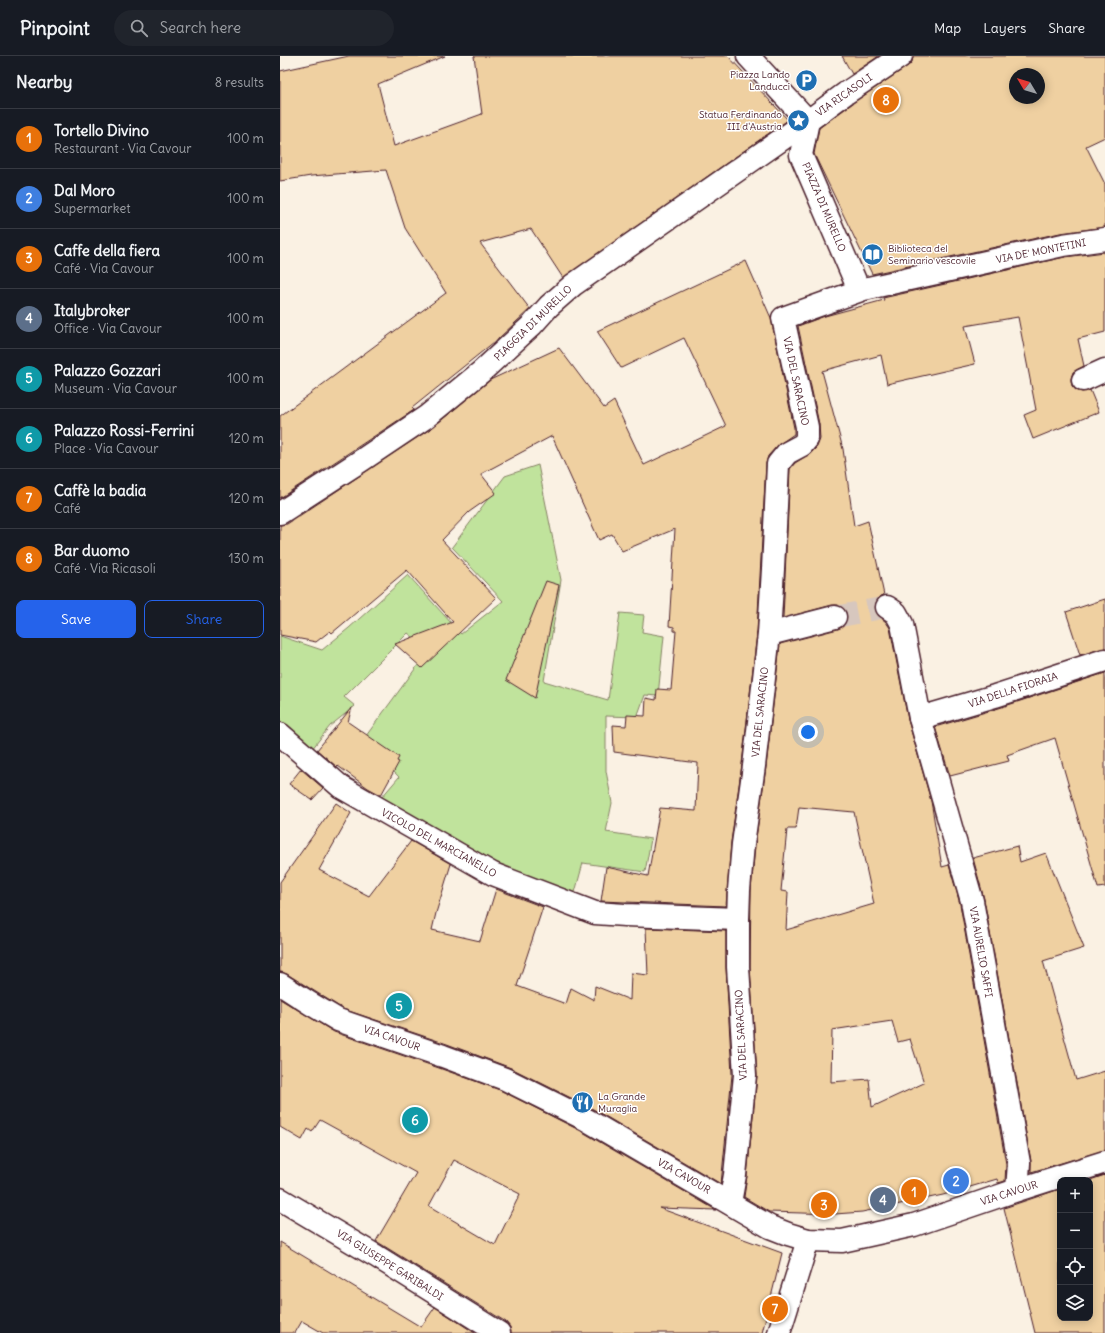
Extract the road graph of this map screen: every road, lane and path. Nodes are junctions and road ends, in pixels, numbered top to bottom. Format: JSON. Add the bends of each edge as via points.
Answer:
{"nodes":[{"id":1,"x":748,"y":56,"type":"edge"},
{"id":2,"x":901,"y":56,"type":"edge"},
{"id":3,"x":808,"y":121,"type":"junction"},
{"id":4,"x":1105,"y":239,"type":"edge"},
{"id":5,"x":859,"y":290,"type":"junction"},
{"id":6,"x":1105,"y":370,"type":"edge"},
{"id":7,"x":1083,"y":380,"type":"dead end"},
{"id":8,"x":280,"y":513,"type":"edge"},
{"id":9,"x":887,"y":607,"type":"dead end"},
{"id":10,"x":835,"y":617,"type":"tunnel mouth"},
{"id":11,"x":769,"y":634,"type":"junction"},
{"id":12,"x":1105,"y":660,"type":"edge"},
{"id":13,"x":920,"y":718,"type":"junction"},
{"id":14,"x":280,"y":734,"type":"edge"},
{"id":15,"x":738,"y":919,"type":"junction"},
{"id":16,"x":280,"y":984,"type":"edge"},
{"id":17,"x":1105,"y":1162,"type":"edge"},
{"id":18,"x":1017,"y":1190,"type":"junction"},
{"id":19,"x":280,"y":1199,"type":"edge"},
{"id":20,"x":730,"y":1203,"type":"junction"},
{"id":21,"x":808,"y":1240,"type":"junction"},
{"id":22,"x":499,"y":1333,"type":"edge"},
{"id":23,"x":779,"y":1333,"type":"edge"}],
"edges":[{"from":1,"to":3,"type":"street"},
{"from":2,"to":3,"type":"street","name":"VIA RICASOLI"},
{"from":3,"to":5,"type":"street","name":"PIAZZA DI MURELLO","via":[[801,155]]},
{"from":3,"to":8,"type":"street","name":"PIAGGIA DI MURELLO","via":[[573,285],[481,372],[426,417]]},
{"from":4,"to":5,"type":"street","name":"VIA DE' MONTETINI","via":[[1063,245]]},
{"from":5,"to":11,"type":"street","name":"VIA DEL SARACINO","via":[[783,318],[807,427],[807,439],[802,445],[787,453],[778,464]]},
{"from":6,"to":7,"type":"street"},
{"from":9,"to":13,"type":"street","name":"VIA AURELIO SAFFI","via":[[896,613],[902,624]]},
{"from":10,"to":11,"type":"street"},
{"from":11,"to":15,"type":"street","name":"VIA DEL SARACINO","via":[[743,844]]},
{"from":12,"to":13,"type":"street","name":"VIA DELLA FIORAIA"},
{"from":13,"to":18,"type":"street","name":"VIA AURELIO SAFFI","via":[[972,902],[1019,1163]]},
{"from":14,"to":15,"type":"street","name":"VICOLO DEL MARCIANELLO","via":[[341,787],[493,874],[595,912]]},
{"from":15,"to":20,"type":"street","name":"VIA DEL SARACINO","via":[[738,967],[745,1075]]},
{"from":16,"to":20,"type":"street","name":"VIA CAVOUR","via":[[338,1020],[506,1080],[587,1120]]},
{"from":17,"to":18,"type":"street","name":"VIA CAVOUR"},
{"from":18,"to":21,"type":"street","name":"VIA CAVOUR","via":[[914,1225],[842,1241]]},
{"from":19,"to":22,"type":"street","name":"VIA GIUSEPPE GARIBALDI"},
{"from":20,"to":21,"type":"street","name":"VIA CAVOUR","via":[[770,1227]]},
{"from":21,"to":23,"type":"street"}]}
